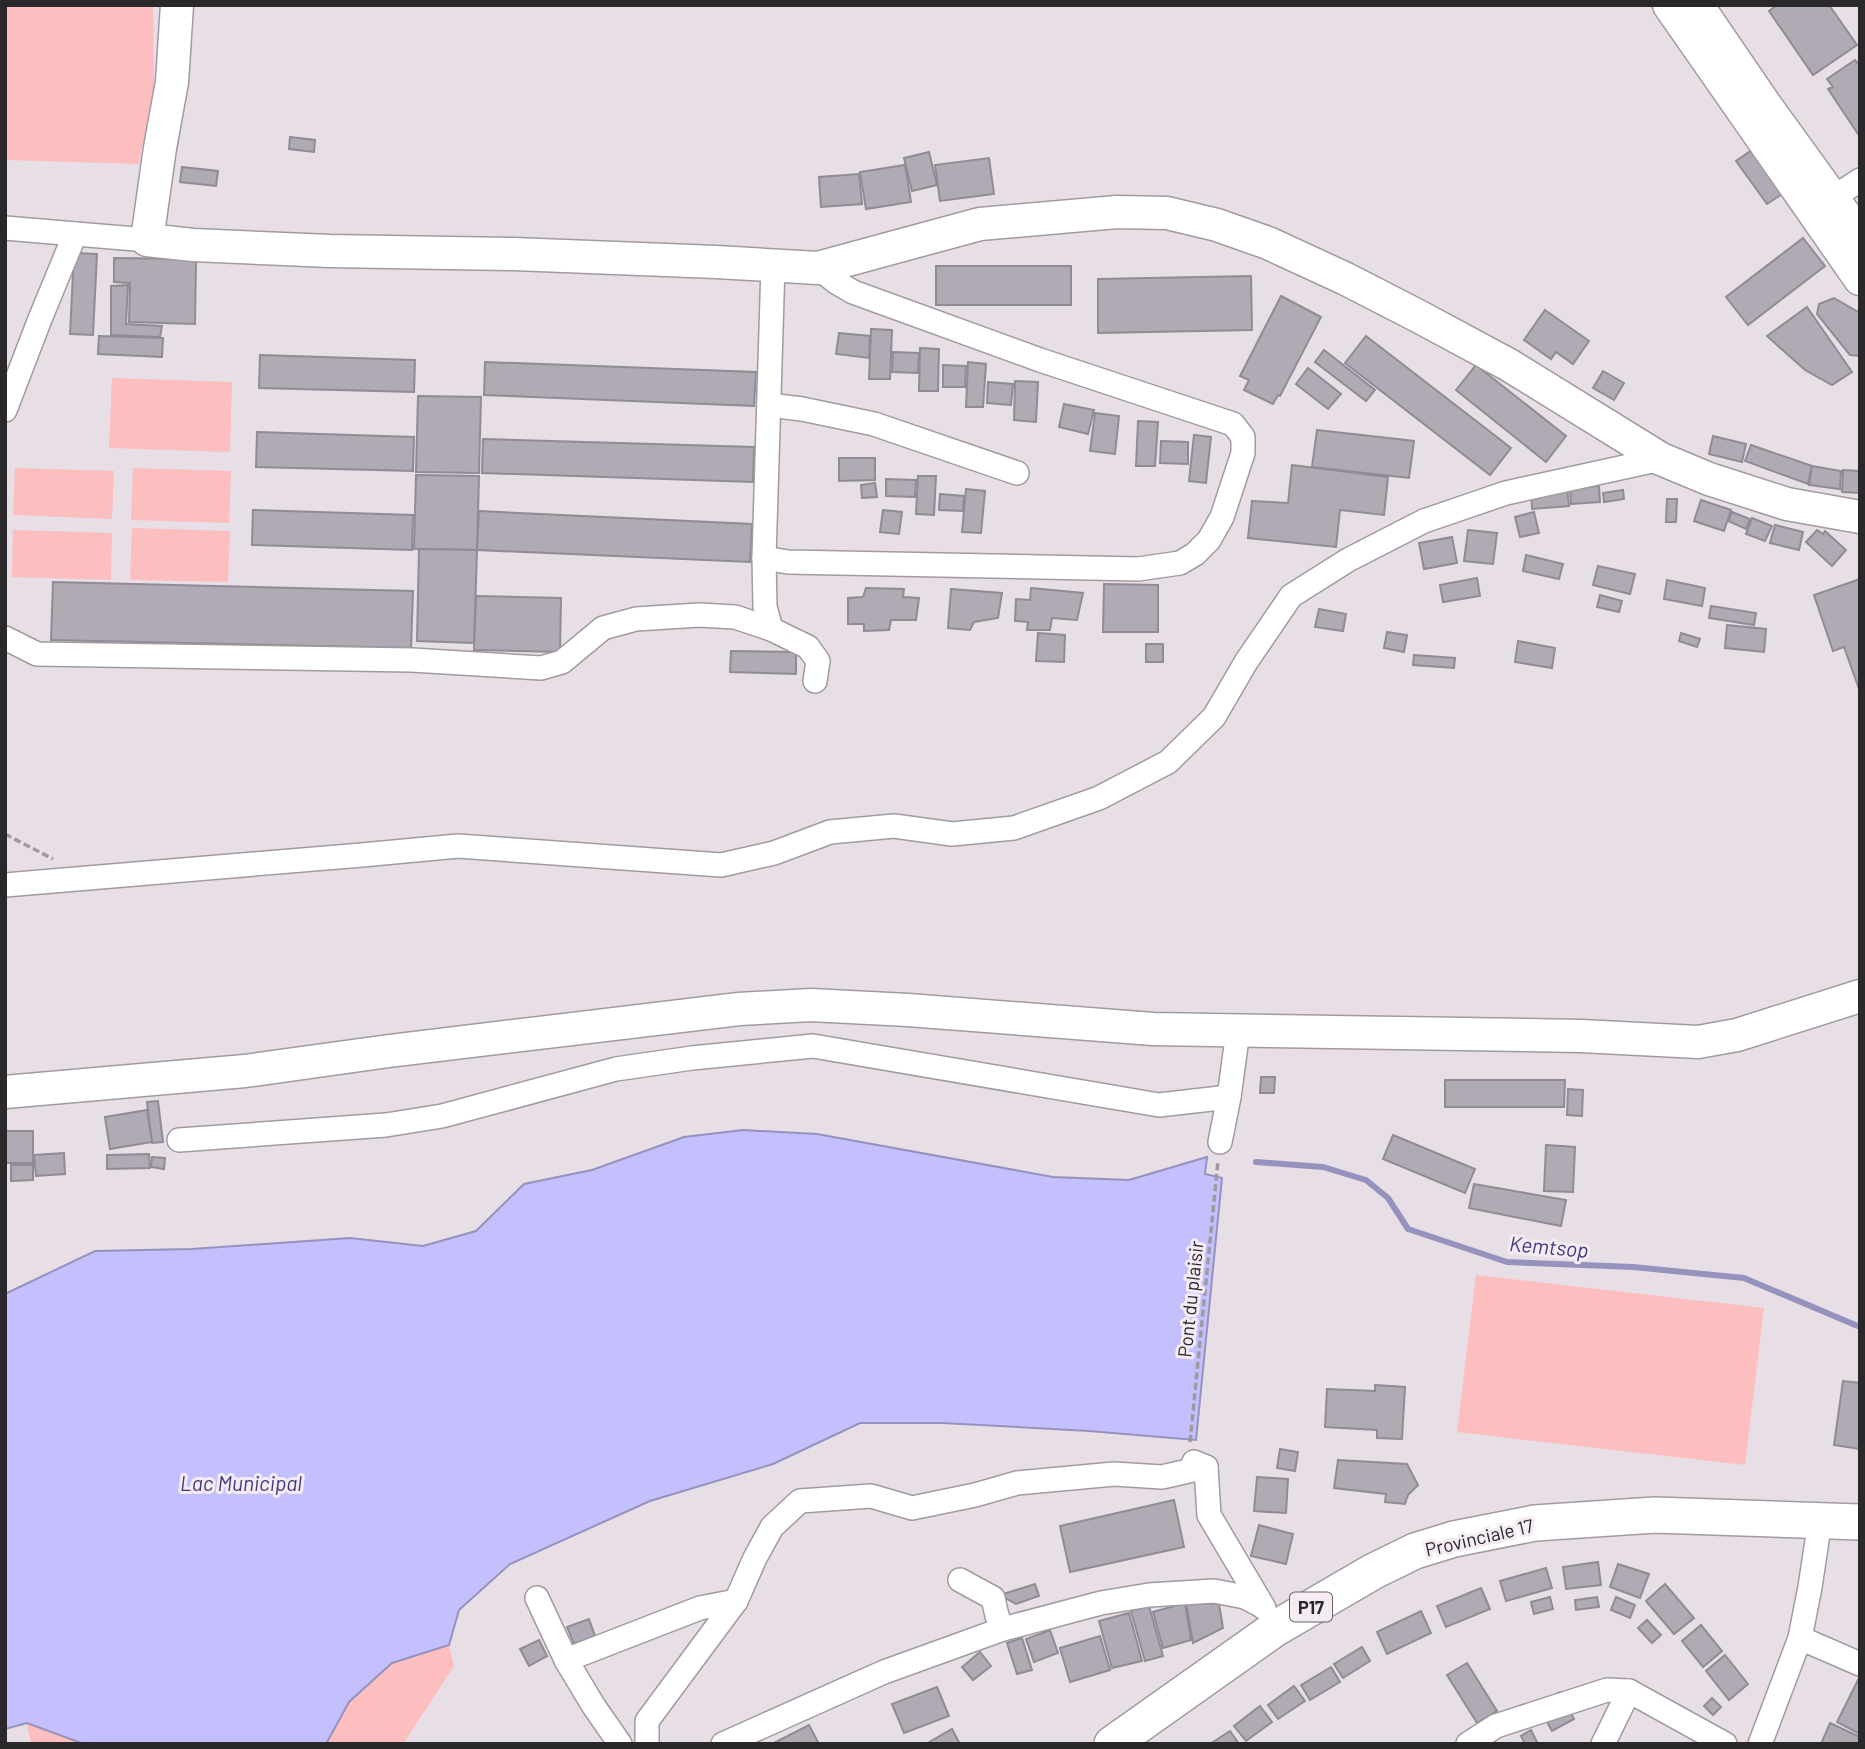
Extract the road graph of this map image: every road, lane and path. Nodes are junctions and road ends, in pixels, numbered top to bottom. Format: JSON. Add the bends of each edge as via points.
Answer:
{"nodes":[{"id":1,"x":177,"y":5,"type":"edge"},
{"id":2,"x":1670,"y":5,"type":"edge"},
{"id":3,"x":1697,"y":5,"type":"edge"},
{"id":4,"x":1860,"y":180,"type":"edge"},
{"id":5,"x":1823,"y":204,"type":"junction"},
{"id":6,"x":5,"y":228,"type":"edge"},
{"id":7,"x":75,"y":234,"type":"junction"},
{"id":8,"x":1860,"y":236,"type":"edge"},
{"id":9,"x":147,"y":240,"type":"junction"},
{"id":10,"x":773,"y":265,"type":"junction"},
{"id":11,"x":818,"y":268,"type":"junction"},
{"id":12,"x":1860,"y":279,"type":"edge"},
{"id":13,"x":769,"y":405,"type":"junction"},
{"id":14,"x":5,"y":410,"type":"edge"},
{"id":15,"x":1661,"y":459,"type":"junction"},
{"id":16,"x":1017,"y":473,"type":"dead end"},
{"id":17,"x":1860,"y":517,"type":"edge"},
{"id":18,"x":764,"y":558,"type":"junction"},
{"id":19,"x":771,"y":629,"type":"junction"},
{"id":20,"x":5,"y":638,"type":"edge"},
{"id":21,"x":815,"y":681,"type":"dead end"},
{"id":22,"x":5,"y":834,"type":"edge"},
{"id":23,"x":85,"y":878,"type":"junction"},
{"id":24,"x":5,"y":885,"type":"edge"},
{"id":25,"x":1860,"y":996,"type":"edge"},
{"id":26,"x":1238,"y":1031,"type":"junction"},
{"id":27,"x":5,"y":1092,"type":"edge"},
{"id":28,"x":1229,"y":1097,"type":"junction"},
{"id":29,"x":179,"y":1140,"type":"dead end"},
{"id":30,"x":1220,"y":1142,"type":"joint"},
{"id":31,"x":1197,"y":1463,"type":"junction"},
{"id":32,"x":1820,"y":1521,"type":"junction"},
{"id":33,"x":1860,"y":1522,"type":"edge"},
{"id":34,"x":960,"y":1580,"type":"dead end"},
{"id":35,"x":537,"y":1598,"type":"dead end"},
{"id":36,"x":736,"y":1601,"type":"junction"},
{"id":37,"x":1269,"y":1617,"type":"junction"},
{"id":38,"x":1003,"y":1629,"type":"junction"},
{"id":39,"x":1800,"y":1638,"type":"junction"},
{"id":40,"x":566,"y":1660,"type":"junction"},
{"id":41,"x":1860,"y":1664,"type":"edge"},
{"id":42,"x":1629,"y":1691,"type":"junction"},
{"id":43,"x":620,"y":1744,"type":"edge"},
{"id":44,"x":647,"y":1744,"type":"edge"},
{"id":45,"x":723,"y":1744,"type":"edge"},
{"id":46,"x":1112,"y":1744,"type":"edge"},
{"id":47,"x":1468,"y":1744,"type":"edge"},
{"id":48,"x":1603,"y":1744,"type":"edge"},
{"id":49,"x":1725,"y":1744,"type":"edge"},
{"id":50,"x":1759,"y":1744,"type":"edge"}],
"edges":[{"from":1,"to":9,"type":"street","via":[[172,82]]},
{"from":2,"to":5,"type":"street"},
{"from":3,"to":5,"type":"street","via":[[1766,106]]},
{"from":4,"to":5,"type":"street"},
{"from":5,"to":8,"type":"street"},
{"from":5,"to":12,"type":"street"},
{"from":6,"to":7,"type":"street"},
{"from":7,"to":9,"type":"street"},
{"from":7,"to":14,"type":"street"},
{"from":9,"to":10,"type":"street","via":[[330,251]]},
{"from":10,"to":11,"type":"street"},
{"from":10,"to":13,"type":"street"},
{"from":11,"to":15,"type":"street","via":[[980,224],[1117,212],[1167,213],[1268,243],[1346,279],[1508,365]]},
{"from":11,"to":18,"type":"street","via":[[853,292],[1233,424],[1243,437],[1242,453],[1222,517],[1209,540],[1180,563],[1138,569]]},
{"from":13,"to":16,"type":"street","via":[[874,424]]},
{"from":13,"to":18,"type":"street"},
{"from":15,"to":17,"type":"street","via":[[1787,504]]},
{"from":15,"to":23,"type":"street","via":[[1506,493],[1423,521],[1348,560],[1291,596],[1214,718],[1168,762],[1099,798],[1014,828],[952,834],[894,827],[830,832],[774,853],[721,865],[458,846]]},
{"from":18,"to":19,"type":"street","via":[[765,607]]},
{"from":19,"to":20,"type":"street","via":[[735,617],[636,620],[603,628],[562,662],[541,668],[412,660],[37,654]]},
{"from":19,"to":21,"type":"street","via":[[808,647],[818,661]]},
{"from":22,"to":23,"type":"path"},
{"from":23,"to":24,"type":"street"},
{"from":25,"to":26,"type":"street","via":[[1737,1035],[1698,1042]]},
{"from":26,"to":27,"type":"street","via":[[811,1005],[739,1009],[245,1071]]},
{"from":26,"to":28,"type":"street"},
{"from":28,"to":29,"type":"street","via":[[1158,1105],[813,1046],[616,1069],[442,1116],[386,1125]]},
{"from":28,"to":30,"type":"street"},
{"from":30,"to":31,"type":"path","name":"Pont du plaisir"},
{"from":31,"to":36,"type":"street","via":[[1163,1477],[1114,1474],[1017,1483],[912,1508],[871,1496],[800,1501],[772,1527]]},
{"from":31,"to":37,"type":"street","via":[[1209,1515]]},
{"from":32,"to":33,"type":"main road","name":"Provinciale 17","number":"P17"},
{"from":32,"to":37,"type":"main road","name":"Provinciale 17","number":"P17","via":[[1655,1515],[1488,1531],[1415,1551]]},
{"from":32,"to":39,"type":"street"},
{"from":34,"to":38,"type":"street","via":[[993,1598]]},
{"from":35,"to":40,"type":"street"},
{"from":36,"to":40,"type":"street","via":[[700,1608]]},
{"from":36,"to":44,"type":"street","via":[[647,1721]]},
{"from":37,"to":38,"type":"street","via":[[1245,1597],[1214,1591],[1101,1603]]},
{"from":37,"to":46,"type":"main road","name":"Provinciale 17","number":"P17"},
{"from":38,"to":45,"type":"street","via":[[884,1672]]},
{"from":39,"to":41,"type":"street"},
{"from":39,"to":50,"type":"street"},
{"from":40,"to":43,"type":"street"},
{"from":42,"to":47,"type":"street","via":[[1607,1690],[1496,1726]]},
{"from":42,"to":48,"type":"street"},
{"from":42,"to":49,"type":"street"}]}
